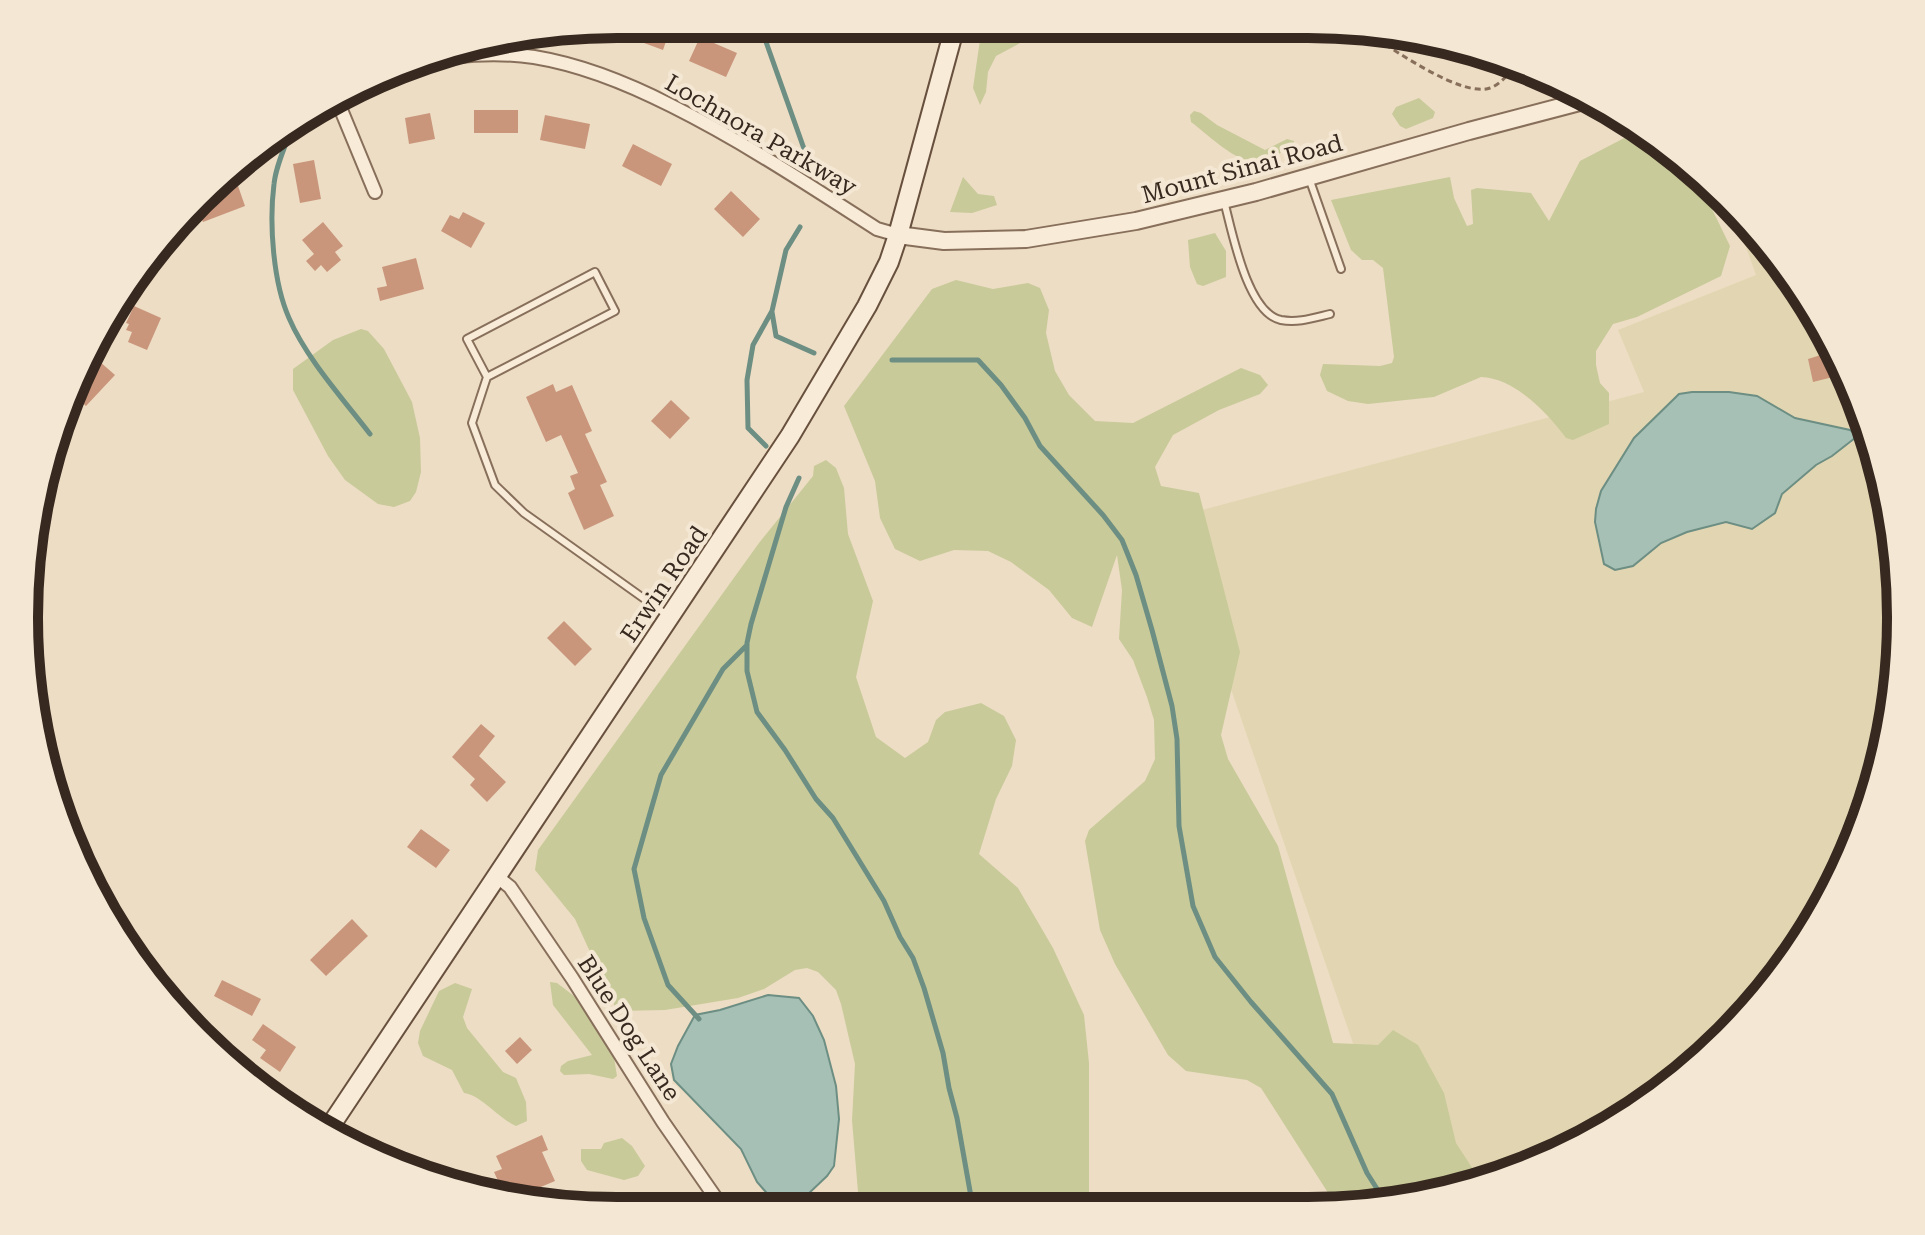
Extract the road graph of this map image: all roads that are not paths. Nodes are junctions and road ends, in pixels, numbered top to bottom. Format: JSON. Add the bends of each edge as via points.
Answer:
{"nodes":[{"id":1,"x":952,"y":38,"type":"edge"},
{"id":2,"x":484,"y":54,"type":"edge"},
{"id":3,"x":1574,"y":103,"type":"edge"},
{"id":4,"x":341,"y":109,"type":"edge"},
{"id":5,"x":1309,"y":178,"type":"junction"},
{"id":6,"x":375,"y":192,"type":"dead end"},
{"id":7,"x":1224,"y":201,"type":"junction"},
{"id":8,"x":898,"y":235,"type":"junction"},
{"id":9,"x":1341,"y":269,"type":"dead end"},
{"id":10,"x":1330,"y":314,"type":"dead end"},
{"id":11,"x":487,"y":377,"type":"junction"},
{"id":12,"x":670,"y":617,"type":"junction"},
{"id":13,"x":496,"y":876,"type":"junction"},
{"id":14,"x":333,"y":1122,"type":"edge"},
{"id":15,"x":715,"y":1197,"type":"edge"}],
"edges":[{"from":1,"to":8,"type":"main road","name":"Erwin Road"},
{"from":2,"to":8,"type":"street","name":"Lochnora Parkway","via":[[560,62],[636,88],[720,130],[877,229]]},
{"from":3,"to":5,"type":"street","name":"Mount Sinai Road"},
{"from":4,"to":6,"type":"street"},
{"from":5,"to":7,"type":"street","name":"Mount Sinai Road"},
{"from":5,"to":9,"type":"lane"},
{"from":7,"to":8,"type":"street","name":"Mount Sinai Road","via":[[1040,238],[944,241]]},
{"from":7,"to":10,"type":"lane","via":[[1250,290],[1262,309],[1278,320]]},
{"from":8,"to":12,"type":"main road","name":"Erwin Road","via":[[880,283],[824,381]]},
{"from":11,"to":11,"type":"lane","via":[[615,311],[595,272],[467,339]]},
{"from":11,"to":12,"type":"lane","via":[[472,423],[495,485],[524,513]]},
{"from":12,"to":13,"type":"main road","name":"Erwin Road"},
{"from":13,"to":14,"type":"main road","name":"Erwin Road"},
{"from":13,"to":15,"type":"street","name":"Blue Dog Lane","via":[[510,887],[549,944]]}]}
